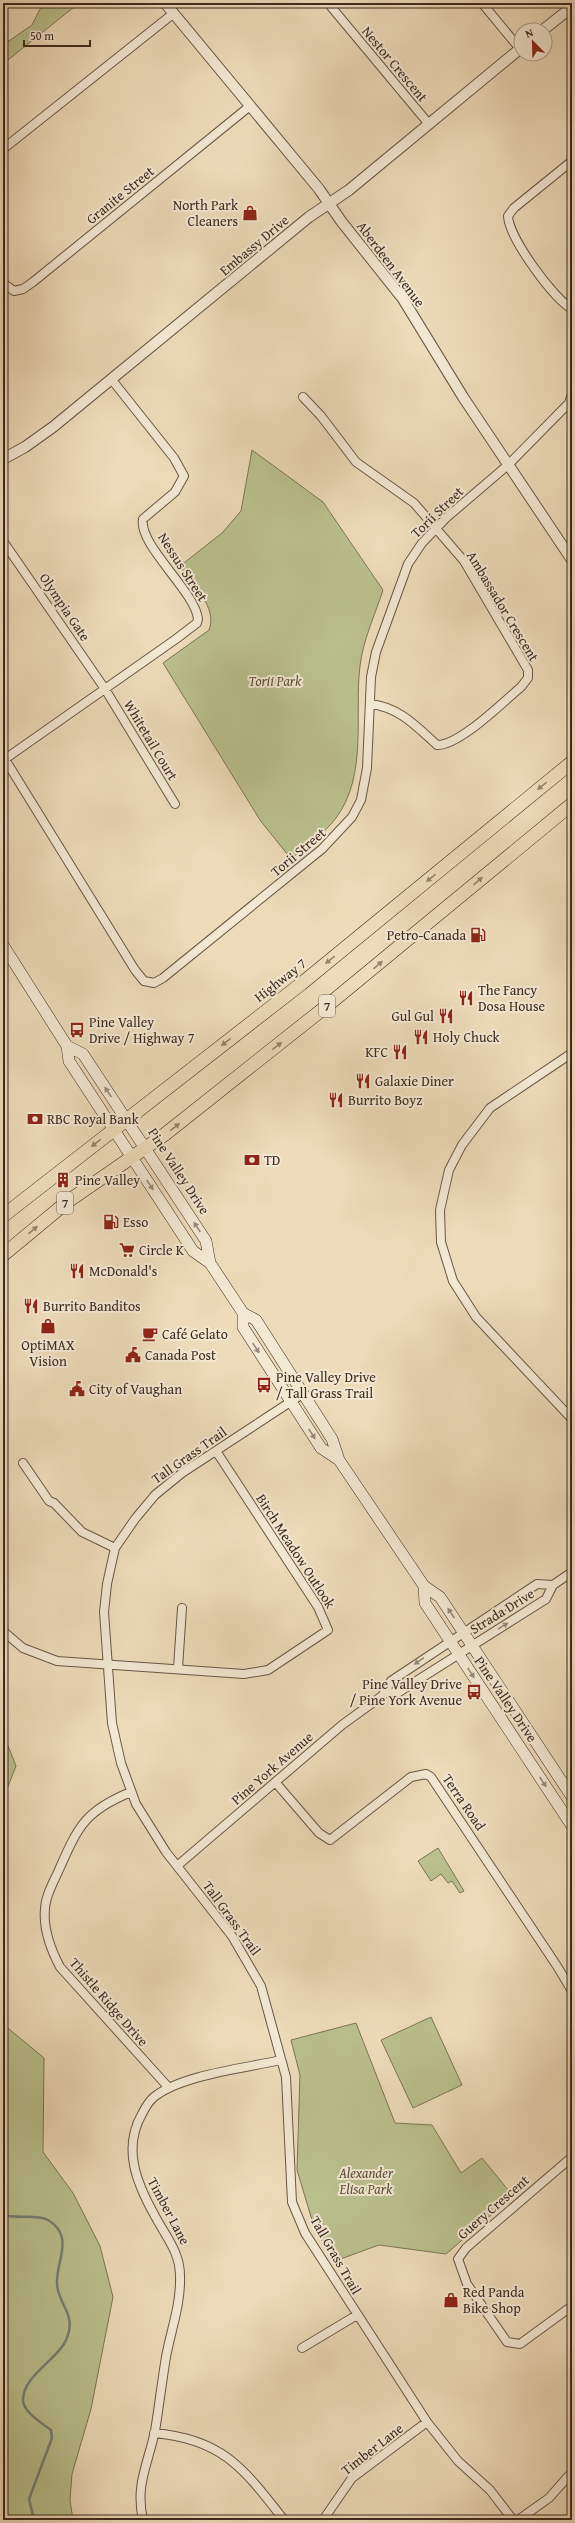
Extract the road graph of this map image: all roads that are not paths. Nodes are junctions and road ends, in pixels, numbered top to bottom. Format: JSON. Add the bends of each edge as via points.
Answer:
{"nodes":[{"id":1,"x":165,"y":3,"type":"edge"},
{"id":2,"x":328,"y":3,"type":"edge"},
{"id":3,"x":482,"y":3,"type":"edge"},
{"id":4,"x":572,"y":7,"type":"edge"},
{"id":5,"x":174,"y":13,"type":"junction"},
{"id":6,"x":553,"y":22,"type":"edge"},
{"id":7,"x":513,"y":40,"type":"edge"},
{"id":8,"x":513,"y":54,"type":"edge"},
{"id":9,"x":250,"y":106,"type":"junction"},
{"id":10,"x":428,"y":123,"type":"junction"},
{"id":11,"x":3,"y":149,"type":"edge"},
{"id":12,"x":572,"y":161,"type":"edge"},
{"id":13,"x":329,"y":204,"type":"junction"},
{"id":14,"x":3,"y":283,"type":"edge"},
{"id":15,"x":572,"y":309,"type":"edge"},
{"id":16,"x":112,"y":380,"type":"junction"},
{"id":17,"x":572,"y":394,"type":"edge"},
{"id":18,"x":303,"y":397,"type":"dead end"},
{"id":19,"x":570,"y":405,"type":"edge"},
{"id":20,"x":3,"y":459,"type":"edge"},
{"id":21,"x":509,"y":464,"type":"junction"},
{"id":22,"x":436,"y":528,"type":"junction"},
{"id":23,"x":3,"y":541,"type":"edge"},
{"id":24,"x":572,"y":560,"type":"edge"},
{"id":25,"x":105,"y":689,"type":"junction"},
{"id":26,"x":370,"y":704,"type":"junction"},
{"id":27,"x":4,"y":757,"type":"edge"},
{"id":28,"x":572,"y":762,"type":"edge"},
{"id":29,"x":174,"y":804,"type":"dead end"},
{"id":30,"x":572,"y":804,"type":"edge"},
{"id":31,"x":3,"y":945,"type":"edge"},
{"id":32,"x":67,"y":1046,"type":"junction"},
{"id":33,"x":572,"y":1053,"type":"edge"},
{"id":34,"x":127,"y":1120,"type":"junction"},
{"id":35,"x":113,"y":1129,"type":"junction"},
{"id":36,"x":146,"y":1147,"type":"junction"},
{"id":37,"x":132,"y":1157,"type":"junction"},
{"id":38,"x":3,"y":1216,"type":"edge"},
{"id":39,"x":3,"y":1255,"type":"edge"},
{"id":40,"x":210,"y":1263,"type":"junction"},
{"id":41,"x":243,"y":1313,"type":"junction"},
{"id":42,"x":304,"y":1393,"type":"junction"},
{"id":43,"x":291,"y":1401,"type":"junction"},
{"id":44,"x":572,"y":1419,"type":"edge"},
{"id":45,"x":216,"y":1451,"type":"junction"},
{"id":46,"x":339,"y":1460,"type":"junction"},
{"id":47,"x":23,"y":1463,"type":"dead end"},
{"id":48,"x":115,"y":1548,"type":"junction"},
{"id":49,"x":572,"y":1572,"type":"edge"},
{"id":50,"x":553,"y":1584,"type":"junction"},
{"id":51,"x":424,"y":1586,"type":"junction"},
{"id":52,"x":182,"y":1608,"type":"dead end"},
{"id":53,"x":3,"y":1631,"type":"edge"},
{"id":54,"x":464,"y":1632,"type":"junction"},
{"id":55,"x":450,"y":1640,"type":"junction"},
{"id":56,"x":472,"y":1646,"type":"junction"},
{"id":57,"x":459,"y":1655,"type":"junction"},
{"id":58,"x":106,"y":1663,"type":"junction"},
{"id":59,"x":178,"y":1668,"type":"junction"},
{"id":60,"x":386,"y":1693,"type":"junction"},
{"id":61,"x":276,"y":1783,"type":"junction"},
{"id":62,"x":131,"y":1792,"type":"junction"},
{"id":63,"x":572,"y":1796,"type":"edge"},
{"id":64,"x":572,"y":1826,"type":"edge"},
{"id":65,"x":177,"y":1866,"type":"junction"},
{"id":66,"x":572,"y":1991,"type":"edge"},
{"id":67,"x":281,"y":2060,"type":"junction"},
{"id":68,"x":169,"y":2088,"type":"junction"},
{"id":69,"x":572,"y":2157,"type":"edge"},
{"id":70,"x":572,"y":2306,"type":"edge"},
{"id":71,"x":357,"y":2315,"type":"junction"},
{"id":72,"x":302,"y":2348,"type":"dead end"},
{"id":73,"x":427,"y":2422,"type":"junction"},
{"id":74,"x":154,"y":2433,"type":"junction"},
{"id":75,"x":572,"y":2472,"type":"edge"},
{"id":76,"x":143,"y":2520,"type":"edge"},
{"id":77,"x":284,"y":2520,"type":"edge"},
{"id":78,"x":323,"y":2520,"type":"edge"},
{"id":79,"x":513,"y":2520,"type":"edge"},
{"id":80,"x":518,"y":2520,"type":"edge"}],
"edges":[{"from":1,"to":5,"type":"street","name":"Aberdeen Avenue"},
{"from":2,"to":10,"type":"street","name":"Nestor Crescent"},
{"from":3,"to":7,"type":"street"},
{"from":4,"to":6,"type":"street"},
{"from":5,"to":9,"type":"street","name":"Aberdeen Avenue"},
{"from":5,"to":11,"type":"street"},
{"from":8,"to":10,"type":"street","name":"Embassy Drive"},
{"from":9,"to":13,"type":"street","name":"Aberdeen Avenue"},
{"from":9,"to":14,"type":"street","name":"Granite Street","via":[[33,282],[23,289],[14,291]]},
{"from":10,"to":13,"type":"street","name":"Embassy Drive"},
{"from":12,"to":15,"type":"street","via":[[514,208],[508,216],[508,225],[550,290]]},
{"from":13,"to":16,"type":"street","name":"Embassy Drive","via":[[309,217]]},
{"from":13,"to":21,"type":"street","name":"Aberdeen Avenue","via":[[403,299],[463,397]]},
{"from":16,"to":20,"type":"street","name":"Embassy Drive","via":[[41,437]]},
{"from":16,"to":25,"type":"street","name":"Nessus Street","via":[[174,458],[184,476],[175,492],[143,519],[142,524],[149,540],[192,604],[198,619],[197,623],[176,639]]},
{"from":17,"to":19,"type":"street"},
{"from":18,"to":22,"type":"street","via":[[322,416],[356,462],[410,499]]},
{"from":19,"to":21,"type":"street","name":"Torii Street"},
{"from":21,"to":22,"type":"street","name":"Torii Street"},
{"from":21,"to":24,"type":"street","name":"Aberdeen Avenue"},
{"from":22,"to":26,"type":"street","name":"Torii Street","via":[[415,552],[401,582],[376,652]]},
{"from":22,"to":26,"type":"street","name":"Ambassador Crescent","via":[[469,570],[524,661],[528,678],[521,687],[458,738],[443,745],[437,745],[398,712]]},
{"from":23,"to":25,"type":"street","name":"Olympia Gate"},
{"from":25,"to":27,"type":"street","name":"Nessus Street"},
{"from":25,"to":29,"type":"street","name":"Whitetail Court"},
{"from":26,"to":27,"type":"street","name":"Torii Street","via":[[366,780],[361,800],[339,834],[154,983],[144,981],[136,970]]},
{"from":28,"to":34,"type":"main road","name":"Highway 7","number":"7","one_way":true,"via":[[301,984]]},
{"from":36,"to":30,"type":"main road","number":"7","one_way":true,"via":[[328,1005]]},
{"from":31,"to":32,"type":"main road","name":"Pine Valley Drive"},
{"from":34,"to":32,"type":"main road","name":"Pine Valley Drive","one_way":true,"via":[[83,1054]]},
{"from":32,"to":35,"type":"main road","name":"Pine Valley Drive","via":[[70,1061]]},
{"from":33,"to":44,"type":"street","via":[[490,1108],[462,1145],[449,1170],[440,1210],[442,1242],[453,1281],[476,1317]]},
{"from":34,"to":35,"type":"main road","name":"Highway 7","number":"7"},
{"from":34,"to":36,"type":"main road","name":"Pine Valley Drive"},
{"from":35,"to":37,"type":"main road","name":"Pine Valley Drive"},
{"from":35,"to":38,"type":"main road","name":"Highway 7","number":"7","one_way":true},
{"from":36,"to":37,"type":"main road","number":"7"},
{"from":40,"to":36,"type":"main road","name":"Pine Valley Drive","one_way":true,"via":[[206,1241]]},
{"from":39,"to":37,"type":"main road","number":"7","one_way":true,"via":[[67,1202]]},
{"from":37,"to":40,"type":"main road","name":"Pine Valley Drive","one_way":true,"via":[[193,1251]]},
{"from":40,"to":41,"type":"main road","name":"Pine Valley Drive"},
{"from":41,"to":42,"type":"main road","name":"Pine Valley Drive","via":[[256,1320]]},
{"from":41,"to":43,"type":"main road","name":"Pine Valley Drive","one_way":true,"via":[[243,1328]]},
{"from":42,"to":43,"type":"street","name":"Tall Grass Trail"},
{"from":42,"to":46,"type":"main road","name":"Pine Valley Drive","via":[[332,1439]]},
{"from":43,"to":45,"type":"street","name":"Tall Grass Trail"},
{"from":43,"to":46,"type":"main road","name":"Pine Valley Drive","one_way":true,"via":[[321,1448]]},
{"from":45,"to":48,"type":"street","name":"Tall Grass Trail","via":[[182,1473],[155,1495]]},
{"from":45,"to":59,"type":"street","name":"Birch Meadow Outlook","via":[[318,1607],[328,1630],[262,1672]]},
{"from":46,"to":51,"type":"main road","name":"Pine Valley Drive"},
{"from":47,"to":48,"type":"street","via":[[49,1501],[82,1532]]},
{"from":48,"to":58,"type":"street","name":"Tall Grass Trail","via":[[105,1599]]},
{"from":49,"to":50,"type":"street","name":"Strada Drive"},
{"from":50,"to":54,"type":"street","name":"Strada Drive","via":[[537,1584]]},
{"from":56,"to":50,"type":"street","name":"Strada Drive","one_way":true,"via":[[546,1599]]},
{"from":54,"to":51,"type":"main road","name":"Pine Valley Drive","one_way":true,"via":[[440,1597]]},
{"from":51,"to":55,"type":"main road","name":"Pine Valley Drive","via":[[425,1603]]},
{"from":52,"to":59,"type":"street"},
{"from":53,"to":58,"type":"street","name":"Birch Meadow Outlook","via":[[23,1648],[57,1661]]},
{"from":54,"to":55,"type":"street","name":"Pine York Avenue"},
{"from":54,"to":56,"type":"main road","name":"Pine Valley Drive"},
{"from":55,"to":57,"type":"main road","name":"Pine Valley Drive"},
{"from":55,"to":60,"type":"street","name":"Pine York Avenue","one_way":true,"via":[[391,1681]]},
{"from":56,"to":57,"type":"street","name":"Strada Drive"},
{"from":56,"to":63,"type":"main road","name":"Pine Valley Drive"},
{"from":57,"to":60,"type":"street","name":"Pine York Avenue","via":[[399,1692]]},
{"from":57,"to":64,"type":"main road","name":"Pine Valley Drive","one_way":true},
{"from":58,"to":59,"type":"street","name":"Birch Meadow Outlook"},
{"from":58,"to":62,"type":"street","name":"Tall Grass Trail","via":[[112,1723]]},
{"from":60,"to":61,"type":"street","name":"Pine York Avenue","via":[[342,1725]]},
{"from":61,"to":65,"type":"street","name":"Pine York Avenue"},
{"from":61,"to":66,"type":"street","name":"Terra Road","via":[[319,1833],[330,1840],[411,1777],[426,1774],[431,1777]]},
{"from":62,"to":65,"type":"street","name":"Tall Grass Trail","via":[[141,1813]]},
{"from":62,"to":68,"type":"street","name":"Thistle Ridge Drive","via":[[100,1806],[81,1825],[51,1888],[45,1908],[46,1926],[51,1948],[60,1967]]},
{"from":65,"to":67,"type":"street","name":"Tall Grass Trail","via":[[232,1936],[252,1968],[261,1986]]},
{"from":67,"to":68,"type":"street","name":"Timber Lane","via":[[188,2081]]},
{"from":67,"to":71,"type":"street","name":"Tall Grass Trail","via":[[288,2092],[288,2148],[292,2202],[311,2244]]},
{"from":68,"to":74,"type":"street","name":"Timber Lane","via":[[154,2097],[141,2115],[133,2137],[131,2154],[137,2180],[176,2252],[180,2268],[180,2292]]},
{"from":69,"to":70,"type":"street","name":"Guery Crescent","via":[[466,2248],[458,2260],[468,2284],[507,2342],[520,2344]]},
{"from":71,"to":72,"type":"street"},
{"from":71,"to":73,"type":"street","name":"Tall Grass Trail"},
{"from":73,"to":78,"type":"street","name":"Timber Lane","via":[[352,2478]]},
{"from":73,"to":79,"type":"street","name":"Tall Grass Trail"},
{"from":74,"to":76,"type":"street","name":"Timber Lane","via":[[140,2496]]},
{"from":74,"to":77,"type":"street","via":[[202,2442],[224,2454],[246,2473]]},
{"from":75,"to":80,"type":"street","via":[[550,2498]]}]}
